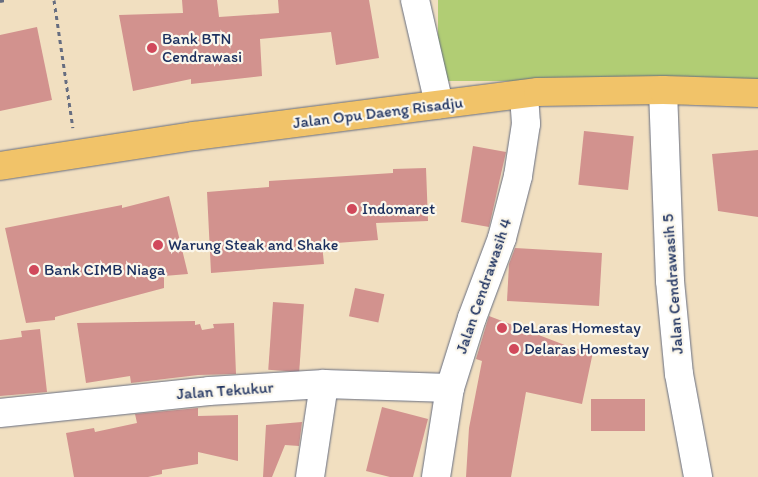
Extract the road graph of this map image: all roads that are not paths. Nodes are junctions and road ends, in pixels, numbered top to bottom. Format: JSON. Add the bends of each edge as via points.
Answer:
{"nodes":[{"id":1,"x":415,"y":0,"type":"edge"},
{"id":2,"x":664,"y":90,"type":"junction"},
{"id":3,"x":758,"y":93,"type":"edge"},
{"id":4,"x":524,"y":94,"type":"junction"},
{"id":5,"x":439,"y":104,"type":"junction"},
{"id":6,"x":0,"y":166,"type":"edge"},
{"id":7,"x":324,"y":384,"type":"junction"},
{"id":8,"x":450,"y":388,"type":"junction"},
{"id":9,"x":0,"y":413,"type":"edge"},
{"id":10,"x":310,"y":477,"type":"edge"},
{"id":11,"x":436,"y":477,"type":"edge"},
{"id":12,"x":698,"y":477,"type":"edge"}],
"edges":[{"from":1,"to":5,"type":"street"},
{"from":2,"to":3,"type":"main road","name":"Jalan Opu Daeng Risadju"},
{"from":2,"to":4,"type":"main road","name":"Jalan Opu Daeng Risadju"},
{"from":2,"to":12,"type":"street","name":"Jalan Cendrawasih 5","via":[[670,281],[679,374]]},
{"from":4,"to":5,"type":"main road","name":"Jalan Opu Daeng Risadju"},
{"from":4,"to":8,"type":"street","name":"Jalan Cendrawasih 4","via":[[526,124],[518,176],[502,238]]},
{"from":5,"to":6,"type":"main road","name":"Jalan Opu Daeng Risadju"},
{"from":7,"to":8,"type":"street","name":"Jalan Tekukur"},
{"from":7,"to":9,"type":"street","name":"Jalan Tekukur","via":[[209,391]]},
{"from":7,"to":10,"type":"street"},
{"from":8,"to":11,"type":"street","name":"Jalan Cendrawasih 4"}]}
